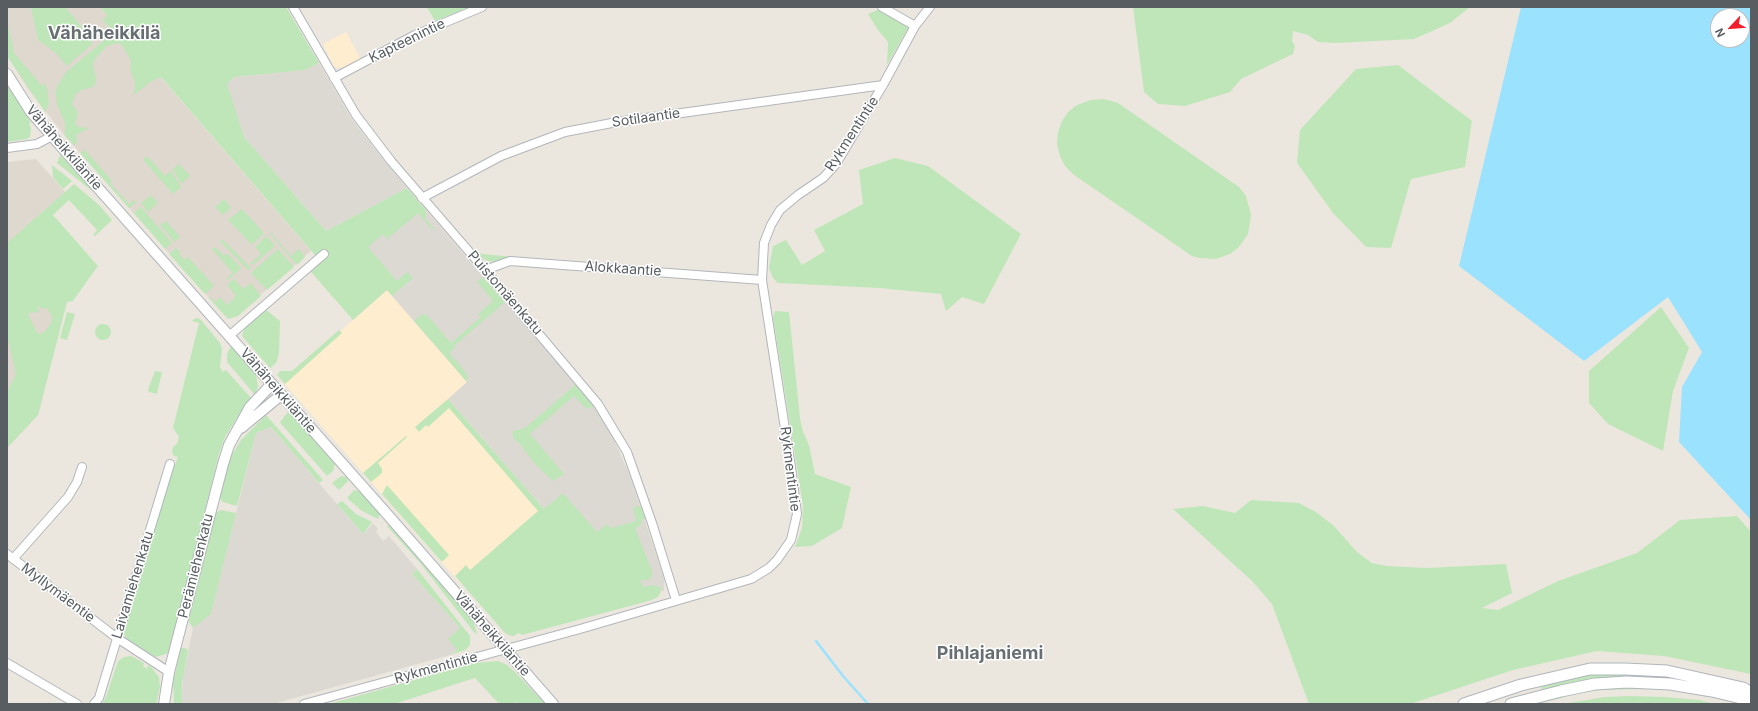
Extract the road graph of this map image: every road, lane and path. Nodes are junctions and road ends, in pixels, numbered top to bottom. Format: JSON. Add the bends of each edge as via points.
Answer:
{"nodes":[{"id":1,"x":293,"y":7,"type":"edge"},
{"id":2,"x":482,"y":7,"type":"edge"},
{"id":3,"x":882,"y":7,"type":"edge"},
{"id":4,"x":930,"y":7,"type":"edge"},
{"id":5,"x":916,"y":26,"type":"junction"},
{"id":6,"x":7,"y":74,"type":"edge"},
{"id":7,"x":334,"y":78,"type":"junction"},
{"id":8,"x":883,"y":85,"type":"junction"},
{"id":9,"x":52,"y":136,"type":"junction"},
{"id":10,"x":7,"y":148,"type":"edge"},
{"id":11,"x":422,"y":198,"type":"junction"},
{"id":12,"x":324,"y":254,"type":"dead end"},
{"id":13,"x":486,"y":270,"type":"junction"},
{"id":14,"x":762,"y":280,"type":"junction"},
{"id":15,"x":229,"y":336,"type":"junction"},
{"id":16,"x":272,"y":384,"type":"junction"},
{"id":17,"x":281,"y":395,"type":"junction"},
{"id":18,"x":238,"y":431,"type":"junction"},
{"id":19,"x":170,"y":464,"type":"dead end"},
{"id":20,"x":82,"y":467,"type":"dead end"},
{"id":21,"x":10,"y":557,"type":"edge"},
{"id":22,"x":676,"y":600,"type":"junction"},
{"id":23,"x":117,"y":638,"type":"junction"},
{"id":24,"x":505,"y":649,"type":"junction"},
{"id":25,"x":7,"y":663,"type":"edge"},
{"id":26,"x":169,"y":672,"type":"junction"},
{"id":27,"x":1751,"y":693,"type":"edge"},
{"id":28,"x":1751,"y":698,"type":"edge"},
{"id":29,"x":77,"y":704,"type":"edge"},
{"id":30,"x":94,"y":704,"type":"edge"},
{"id":31,"x":164,"y":704,"type":"edge"},
{"id":32,"x":304,"y":704,"type":"edge"},
{"id":33,"x":553,"y":704,"type":"edge"},
{"id":34,"x":1464,"y":704,"type":"edge"},
{"id":35,"x":1511,"y":704,"type":"edge"}],
"edges":[{"from":1,"to":7,"type":"street","name":"Puistomäenkatu"},
{"from":2,"to":7,"type":"street","name":"Kapteenintie","via":[[415,35]]},
{"from":3,"to":5,"type":"street"},
{"from":4,"to":5,"type":"street","name":"Rykmentintie"},
{"from":5,"to":8,"type":"street","name":"Rykmentintie"},
{"from":6,"to":9,"type":"street","name":"Vähäheikkiläntie","via":[[31,112]]},
{"from":7,"to":11,"type":"street","name":"Puistomäenkatu","via":[[368,132]]},
{"from":8,"to":11,"type":"street","name":"Sotilaantie","via":[[617,122],[565,132],[501,156]]},
{"from":8,"to":14,"type":"street","name":"Rykmentintie","via":[[830,172],[787,203],[775,217],[764,243]]},
{"from":9,"to":10,"type":"street","via":[[37,144]]},
{"from":9,"to":15,"type":"street","name":"Vähäheikkiläntie"},
{"from":11,"to":13,"type":"street","name":"Puistomäenkatu"},
{"from":12,"to":15,"type":"street"},
{"from":13,"to":14,"type":"street","name":"Alokkaantie","via":[[510,261]]},
{"from":13,"to":22,"type":"street","name":"Puistomäenkatu","via":[[576,376],[615,431],[628,454]]},
{"from":14,"to":22,"type":"street","name":"Rykmentintie","via":[[792,474],[797,514],[794,530],[787,547],[777,560],[751,579]]},
{"from":15,"to":16,"type":"street","name":"Vähäheikkiläntie"},
{"from":16,"to":17,"type":"street","name":"Vähäheikkiläntie"},
{"from":16,"to":18,"type":"street","name":"Perämiehenkatu","via":[[250,407]]},
{"from":17,"to":18,"type":"street","name":"Perämiehenkatu"},
{"from":17,"to":24,"type":"street","name":"Vähäheikkiläntie"},
{"from":18,"to":26,"type":"street","name":"Perämiehenkatu","via":[[229,445],[223,464]]},
{"from":19,"to":23,"type":"street","name":"Laivamiehenkatu"},
{"from":20,"to":21,"type":"street","via":[[68,497]]},
{"from":21,"to":23,"type":"street","name":"Myllymäentie"},
{"from":22,"to":24,"type":"street","name":"Rykmentintie"},
{"from":23,"to":26,"type":"street","name":"Myllymäentie"},
{"from":23,"to":30,"type":"street","name":"Laivamiehenkatu","via":[[99,698]]},
{"from":24,"to":32,"type":"street","name":"Rykmentintie"},
{"from":24,"to":33,"type":"street","name":"Vähäheikkiläntie"},
{"from":25,"to":29,"type":"street"},
{"from":26,"to":31,"type":"street","name":"Perämiehenkatu"},
{"from":27,"to":34,"type":"main road","via":[[1743,688],[1667,671],[1590,669],[1521,685]]},
{"from":28,"to":35,"type":"main road","via":[[1670,684],[1626,682],[1595,684]]}]}
